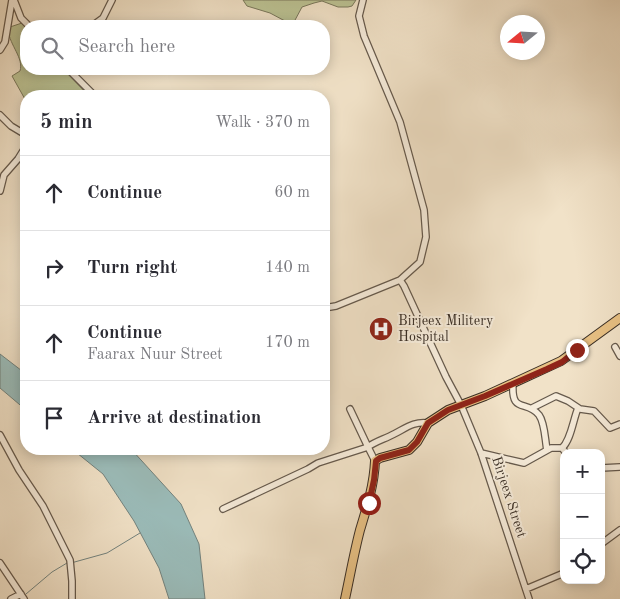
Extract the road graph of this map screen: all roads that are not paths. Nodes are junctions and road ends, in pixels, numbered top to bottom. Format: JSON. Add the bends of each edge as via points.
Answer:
{"nodes":[{"id":1,"x":13,"y":0,"type":"edge"},
{"id":2,"x":112,"y":0,"type":"edge"},
{"id":3,"x":363,"y":0,"type":"edge"},
{"id":4,"x":24,"y":20,"type":"edge"},
{"id":5,"x":100,"y":20,"type":"edge"},
{"id":6,"x":0,"y":50,"type":"edge"},
{"id":7,"x":74,"y":75,"type":"edge"},
{"id":8,"x":89,"y":90,"type":"edge"},
{"id":9,"x":0,"y":116,"type":"edge"},
{"id":10,"x":20,"y":131,"type":"edge"},
{"id":11,"x":20,"y":158,"type":"edge"},
{"id":12,"x":0,"y":191,"type":"edge"},
{"id":13,"x":400,"y":280,"type":"junction"},
{"id":14,"x":330,"y":307,"type":"edge"},
{"id":15,"x":620,"y":318,"type":"edge"},
{"id":16,"x":615,"y":347,"type":"dead end"},
{"id":17,"x":620,"y":356,"type":"edge"},
{"id":18,"x":514,"y":384,"type":"junction"},
{"id":19,"x":461,"y":405,"type":"junction"},
{"id":20,"x":532,"y":408,"type":"junction"},
{"id":21,"x":578,"y":408,"type":"junction"},
{"id":22,"x":350,"y":409,"type":"dead end"},
{"id":23,"x":428,"y":423,"type":"junction"},
{"id":24,"x":620,"y":424,"type":"edge"},
{"id":25,"x":0,"y":435,"type":"edge"},
{"id":26,"x":368,"y":447,"type":"junction"},
{"id":27,"x":564,"y":449,"type":"edge"},
{"id":28,"x":547,"y":450,"type":"junction"},
{"id":29,"x":560,"y":450,"type":"edge"},
{"id":30,"x":481,"y":453,"type":"junction"},
{"id":31,"x":376,"y":461,"type":"junction"},
{"id":32,"x":620,"y":467,"type":"edge"},
{"id":33,"x":605,"y":468,"type":"edge"},
{"id":34,"x":223,"y":509,"type":"dead end"},
{"id":35,"x":620,"y":530,"type":"edge"},
{"id":36,"x":605,"y":541,"type":"edge"},
{"id":37,"x":0,"y":563,"type":"edge"},
{"id":38,"x":560,"y":575,"type":"edge"},
{"id":39,"x":526,"y":589,"type":"junction"},
{"id":40,"x":23,"y":597,"type":"edge"},
{"id":41,"x":11,"y":599,"type":"edge"},
{"id":42,"x":72,"y":599,"type":"edge"},
{"id":43,"x":345,"y":599,"type":"edge"},
{"id":44,"x":529,"y":599,"type":"edge"}],
"edges":[{"from":1,"to":4,"type":"street"},
{"from":1,"to":6,"type":"street","via":[[5,42]]},
{"from":2,"to":5,"type":"street"},
{"from":3,"to":13,"type":"street","via":[[359,16],[364,36],[400,122],[424,210],[426,237],[420,262]]},
{"from":7,"to":8,"type":"street"},
{"from":9,"to":10,"type":"street"},
{"from":11,"to":12,"type":"street","via":[[4,175]]},
{"from":13,"to":14,"type":"street"},
{"from":13,"to":19,"type":"street","name":"Birjeex Street"},
{"from":15,"to":18,"type":"main road","via":[[562,362]]},
{"from":16,"to":17,"type":"street"},
{"from":18,"to":19,"type":"main road"},
{"from":18,"to":20,"type":"street","via":[[512,396],[515,401]]},
{"from":19,"to":23,"type":"main road"},
{"from":19,"to":30,"type":"street","name":"Birjeex Street"},
{"from":20,"to":21,"type":"street","via":[[556,396]]},
{"from":20,"to":28,"type":"street","via":[[541,419]]},
{"from":21,"to":24,"type":"street","via":[[594,411],[610,428]]},
{"from":21,"to":27,"type":"street"},
{"from":22,"to":26,"type":"street"},
{"from":23,"to":26,"type":"street","via":[[402,429]]},
{"from":23,"to":31,"type":"main road","via":[[409,450]]},
{"from":25,"to":42,"type":"street","via":[[43,506],[70,560]]},
{"from":26,"to":31,"type":"street"},
{"from":26,"to":34,"type":"street","via":[[318,463]]},
{"from":28,"to":29,"type":"street"},
{"from":28,"to":30,"type":"street","via":[[524,462]]},
{"from":30,"to":39,"type":"street","name":"Birjeex Street"},
{"from":31,"to":43,"type":"main road"},
{"from":32,"to":33,"type":"street"},
{"from":35,"to":36,"type":"street"},
{"from":37,"to":40,"type":"street"},
{"from":38,"to":39,"type":"street"},
{"from":39,"to":44,"type":"street","name":"Birjeex Street"},
{"from":40,"to":41,"type":"street"}]}
